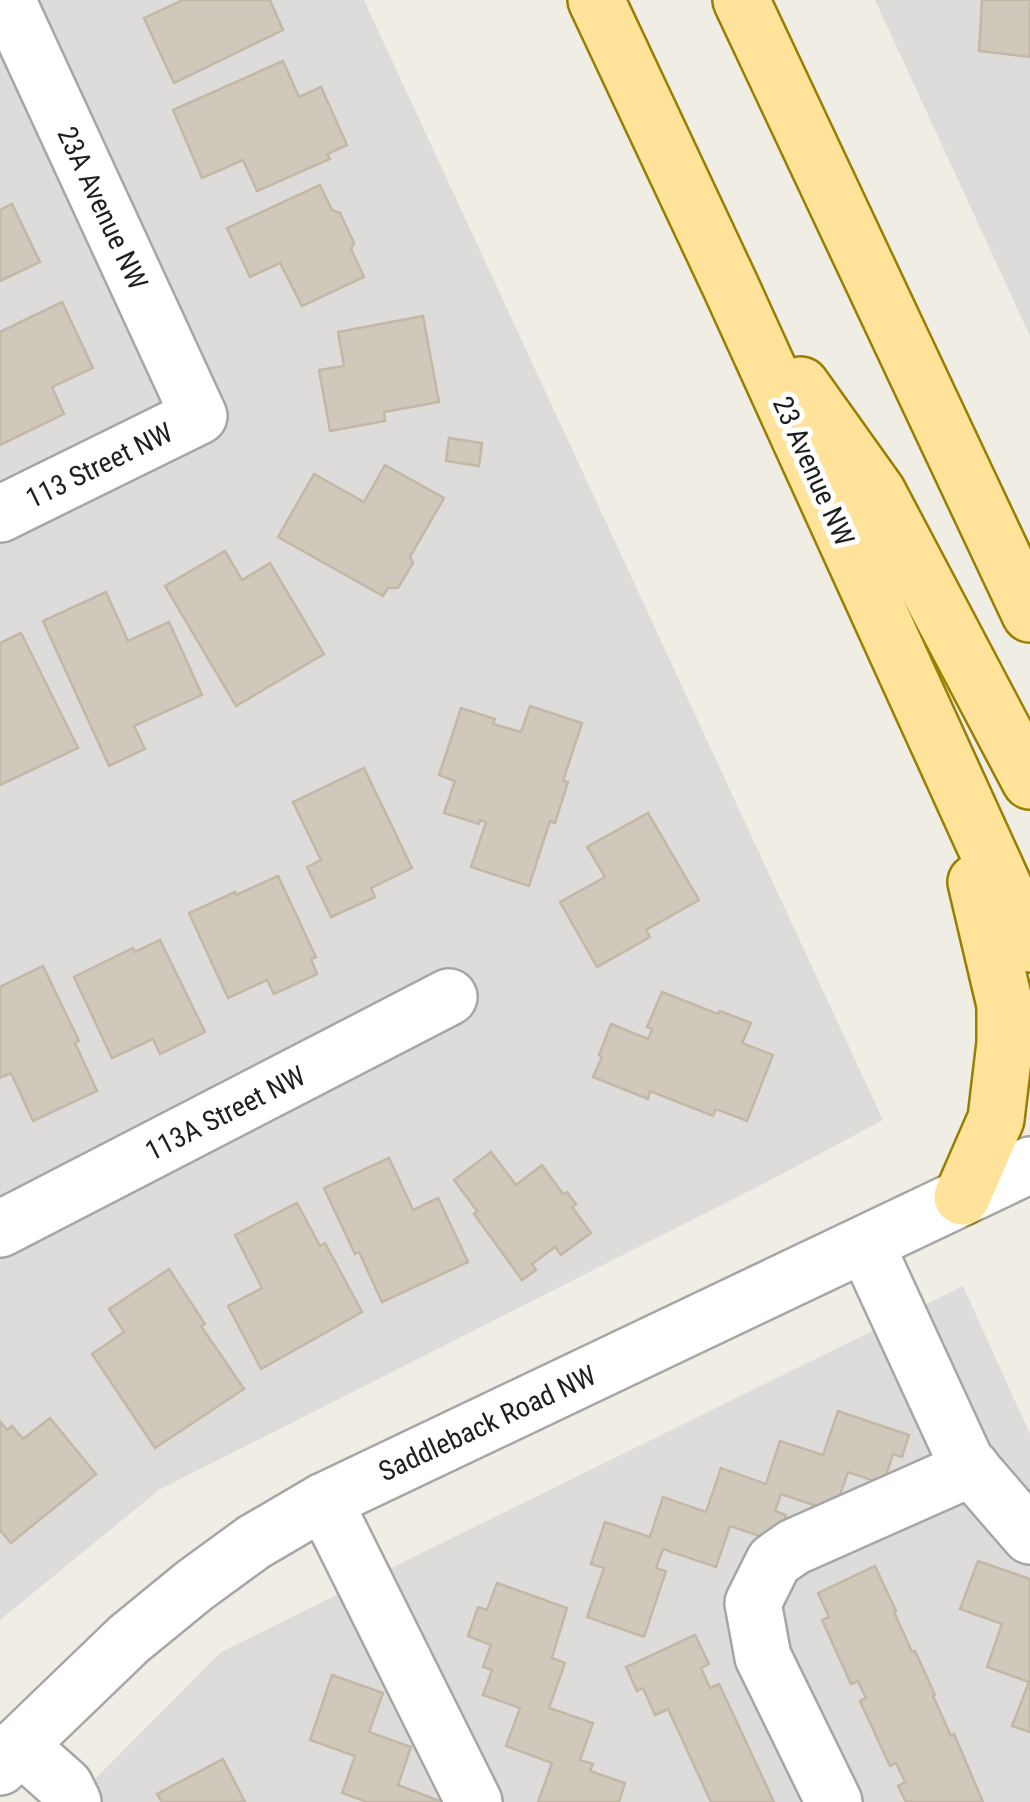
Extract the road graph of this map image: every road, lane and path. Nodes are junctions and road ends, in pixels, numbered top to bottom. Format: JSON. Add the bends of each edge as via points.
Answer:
{"nodes":[{"id":1,"x":7,"y":0,"type":"edge"},
{"id":2,"x":596,"y":0,"type":"edge"},
{"id":3,"x":741,"y":0,"type":"edge"},
{"id":4,"x":730,"y":285,"type":"junction"},
{"id":5,"x":198,"y":416,"type":"joint"},
{"id":6,"x":0,"y":514,"type":"edge"},
{"id":7,"x":1030,"y":614,"type":"edge"},
{"id":8,"x":952,"y":777,"type":"junction"},
{"id":9,"x":1030,"y":781,"type":"edge"},
{"id":10,"x":1030,"y":944,"type":"edge"},
{"id":11,"x":449,"y":997,"type":"dead end"},
{"id":12,"x":1030,"y":1166,"type":"edge"},
{"id":13,"x":962,"y":1197,"type":"junction"},
{"id":14,"x":0,"y":1230,"type":"edge"},
{"id":15,"x":866,"y":1244,"type":"junction"},
{"id":16,"x":972,"y":1468,"type":"junction"},
{"id":17,"x":324,"y":1501,"type":"junction"},
{"id":18,"x":1030,"y":1536,"type":"edge"},
{"id":19,"x":10,"y":1756,"type":"edge"},
{"id":20,"x":72,"y":1802,"type":"edge"},
{"id":21,"x":474,"y":1802,"type":"edge"},
{"id":22,"x":834,"y":1802,"type":"edge"}],
"edges":[{"from":1,"to":5,"type":"street","name":"23A Avenue NW"},
{"from":2,"to":4,"type":"main road","name":"23 Avenue NW"},
{"from":3,"to":7,"type":"main road"},
{"from":4,"to":8,"type":"main road","name":"23 Avenue NW"},
{"from":4,"to":9,"type":"main road","via":[[878,493]]},
{"from":5,"to":6,"type":"street","name":"113 Street NW"},
{"from":8,"to":10,"type":"main road","name":"23 Avenue NW"},
{"from":8,"to":13,"type":"main road","via":[[1004,1005],[996,1120]]},
{"from":11,"to":14,"type":"street","name":"113A Street NW"},
{"from":12,"to":13,"type":"street","name":"Saddleback Road NW"},
{"from":13,"to":15,"type":"street","name":"Saddleback Road NW"},
{"from":15,"to":16,"type":"street"},
{"from":15,"to":17,"type":"street","name":"Saddleback Road NW"},
{"from":16,"to":18,"type":"street"},
{"from":16,"to":22,"type":"street","via":[[794,1546],[774,1561],[753,1603],[764,1656]]},
{"from":17,"to":19,"type":"street","name":"Saddleback Road NW","via":[[194,1585]]},
{"from":17,"to":21,"type":"street"},
{"from":19,"to":20,"type":"street","via":[[65,1786]]}]}
